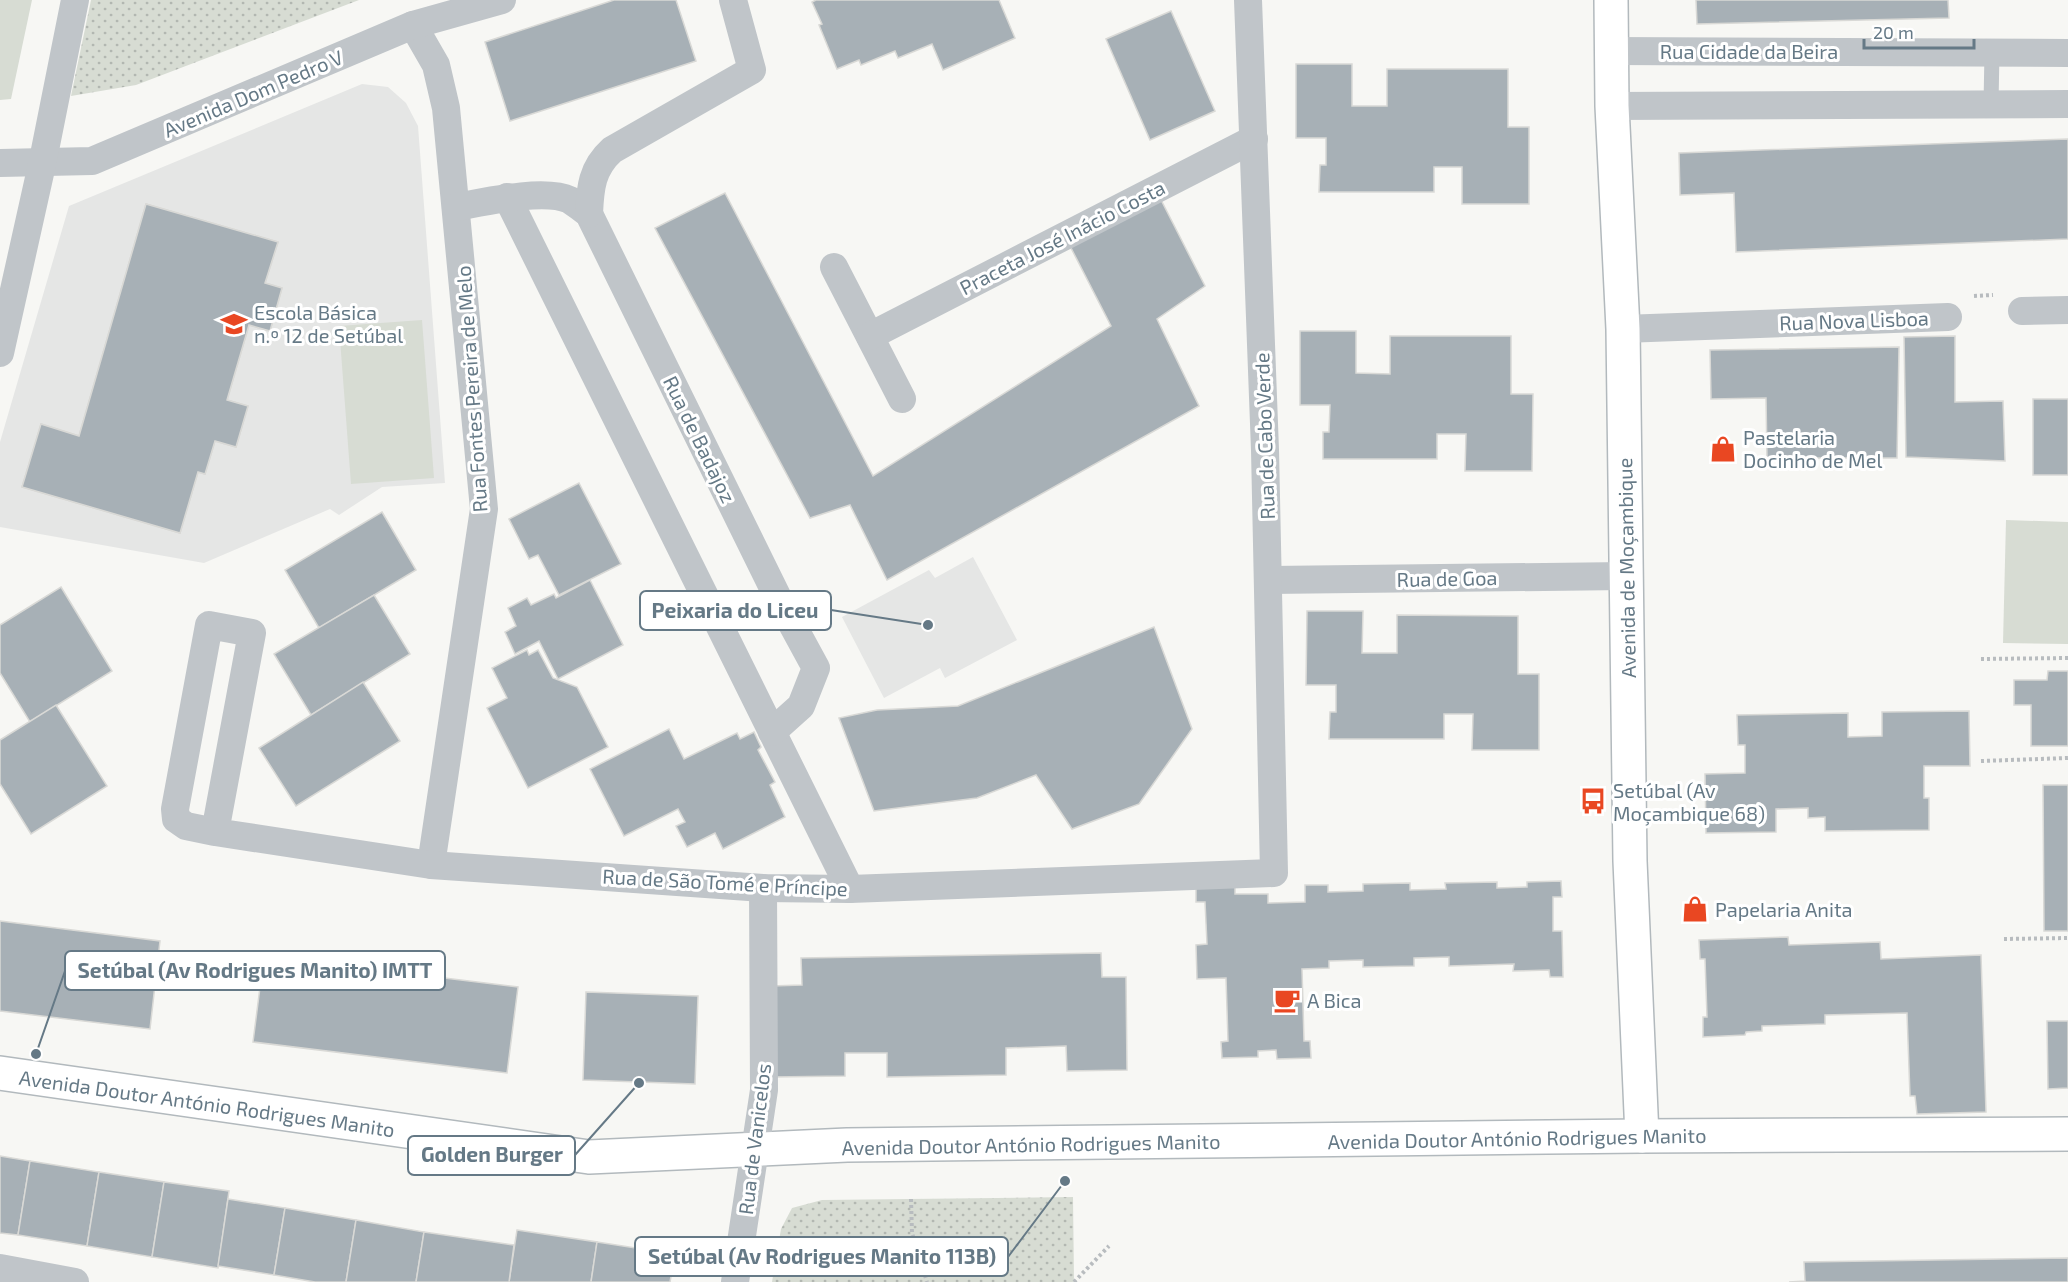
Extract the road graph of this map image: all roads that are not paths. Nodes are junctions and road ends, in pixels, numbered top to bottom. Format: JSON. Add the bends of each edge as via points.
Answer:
{"nodes":[{"id":1,"x":75,"y":0,"type":"edge"},
{"id":2,"x":502,"y":0,"type":"edge"},
{"id":3,"x":733,"y":0,"type":"edge"},
{"id":4,"x":1248,"y":0,"type":"edge"},
{"id":5,"x":1611,"y":0,"type":"edge"},
{"id":6,"x":413,"y":25,"type":"junction"},
{"id":7,"x":1611,"y":51,"type":"junction"},
{"id":8,"x":1992,"y":52,"type":"junction"},
{"id":9,"x":2068,"y":53,"type":"edge"},
{"id":10,"x":1991,"y":104,"type":"junction"},
{"id":11,"x":2068,"y":104,"type":"edge"},
{"id":12,"x":1612,"y":106,"type":"junction"},
{"id":13,"x":1254,"y":139,"type":"junction"},
{"id":14,"x":43,"y":160,"type":"junction"},
{"id":15,"x":0,"y":163,"type":"edge"},
{"id":16,"x":507,"y":197,"type":"junction"},
{"id":17,"x":457,"y":207,"type":"junction"},
{"id":18,"x":589,"y":214,"type":"junction"},
{"id":19,"x":834,"y":267,"type":"dead end"},
{"id":20,"x":2068,"y":310,"type":"edge"},
{"id":21,"x":2022,"y":311,"type":"road end"},
{"id":22,"x":1948,"y":317,"type":"road end"},
{"id":23,"x":1623,"y":329,"type":"junction"},
{"id":24,"x":870,"y":336,"type":"junction"},
{"id":25,"x":0,"y":353,"type":"edge"},
{"id":26,"x":902,"y":399,"type":"dead end"},
{"id":27,"x":1626,"y":576,"type":"junction"},
{"id":28,"x":1269,"y":580,"type":"junction"},
{"id":29,"x":772,"y":732,"type":"junction"},
{"id":30,"x":214,"y":832,"type":"junction"},
{"id":31,"x":431,"y":865,"type":"junction"},
{"id":32,"x":1274,"y":873,"type":"joint"},
{"id":33,"x":763,"y":888,"type":"junction"},
{"id":34,"x":850,"y":889,"type":"junction"},
{"id":35,"x":0,"y":1073,"type":"edge"},
{"id":36,"x":2068,"y":1134,"type":"edge"},
{"id":37,"x":1642,"y":1136,"type":"junction"},
{"id":38,"x":754,"y":1151,"type":"junction"},
{"id":39,"x":0,"y":1268,"type":"edge"},
{"id":40,"x":75,"y":1282,"type":"edge"},
{"id":41,"x":735,"y":1282,"type":"edge"}],
"edges":[{"from":1,"to":14,"type":"street"},
{"from":2,"to":6,"type":"street","name":"Avenida Dom Pedro V"},
{"from":3,"to":18,"type":"street","via":[[752,70],[612,150],[594,174]]},
{"from":4,"to":13,"type":"street","name":"Rua de Cabo Verde"},
{"from":5,"to":7,"type":"street","name":"Avenida de Moçambique"},
{"from":6,"to":14,"type":"street","name":"Avenida Dom Pedro V","via":[[92,161]]},
{"from":6,"to":17,"type":"street","name":"Rua Fontes Pereira de Melo","via":[[432,55],[440,78]]},
{"from":7,"to":8,"type":"street","name":"Rua Cidade da Beira"},
{"from":7,"to":12,"type":"street","name":"Avenida de Moçambique"},
{"from":8,"to":9,"type":"street","name":"Rua Cidade da Beira"},
{"from":8,"to":10,"type":"lane"},
{"from":10,"to":11,"type":"street"},
{"from":10,"to":12,"type":"street"},
{"from":12,"to":23,"type":"street","name":"Avenida de Moçambique"},
{"from":13,"to":24,"type":"street","name":"Praceta José Inácio Costa"},
{"from":13,"to":28,"type":"street","name":"Rua de Cabo Verde"},
{"from":14,"to":15,"type":"street","name":"Avenida Dom Pedro V"},
{"from":14,"to":25,"type":"street"},
{"from":16,"to":17,"type":"street"},
{"from":16,"to":18,"type":"street","via":[[568,199]]},
{"from":16,"to":29,"type":"street"},
{"from":17,"to":31,"type":"street","name":"Rua Fontes Pereira de Melo","via":[[484,509]]},
{"from":18,"to":29,"type":"street","name":"Rua de Badajoz","via":[[816,668],[801,706]]},
{"from":19,"to":24,"type":"street"},
{"from":20,"to":21,"type":"street"},
{"from":22,"to":23,"type":"street","name":"Rua Nova Lisboa"},
{"from":23,"to":27,"type":"street","name":"Avenida de Moçambique"},
{"from":24,"to":26,"type":"street"},
{"from":27,"to":28,"type":"street","name":"Rua de Goa"},
{"from":27,"to":37,"type":"street","name":"Avenida de Moçambique","via":[[1630,861]]},
{"from":28,"to":32,"type":"street","name":"Rua de Cabo Verde"},
{"from":29,"to":34,"type":"street"},
{"from":30,"to":30,"type":"street","name":"Rua de São Tomé e Príncipe","via":[[186,826],[175,815],[209,625],[252,633]]},
{"from":30,"to":31,"type":"street","name":"Rua de São Tomé e Príncipe"},
{"from":31,"to":33,"type":"street","name":"Rua de São Tomé e Príncipe"},
{"from":32,"to":34,"type":"street","name":"Rua de São Tomé e Príncipe"},
{"from":33,"to":34,"type":"street","name":"Rua de São Tomé e Príncipe"},
{"from":33,"to":38,"type":"street","name":"Rua de Vanicelos","via":[[764,1090]]},
{"from":35,"to":38,"type":"street","name":"Avenida Doutor António Rodrigues Manito","via":[[562,1155]]},
{"from":36,"to":37,"type":"street","name":"Avenida Doutor António Rodrigues Manito"},
{"from":37,"to":38,"type":"street","name":"Avenida Doutor António Rodrigues Manito","via":[[847,1145]]},
{"from":38,"to":41,"type":"street","name":"Rua de Vanicelos"},
{"from":39,"to":40,"type":"street"}]}
